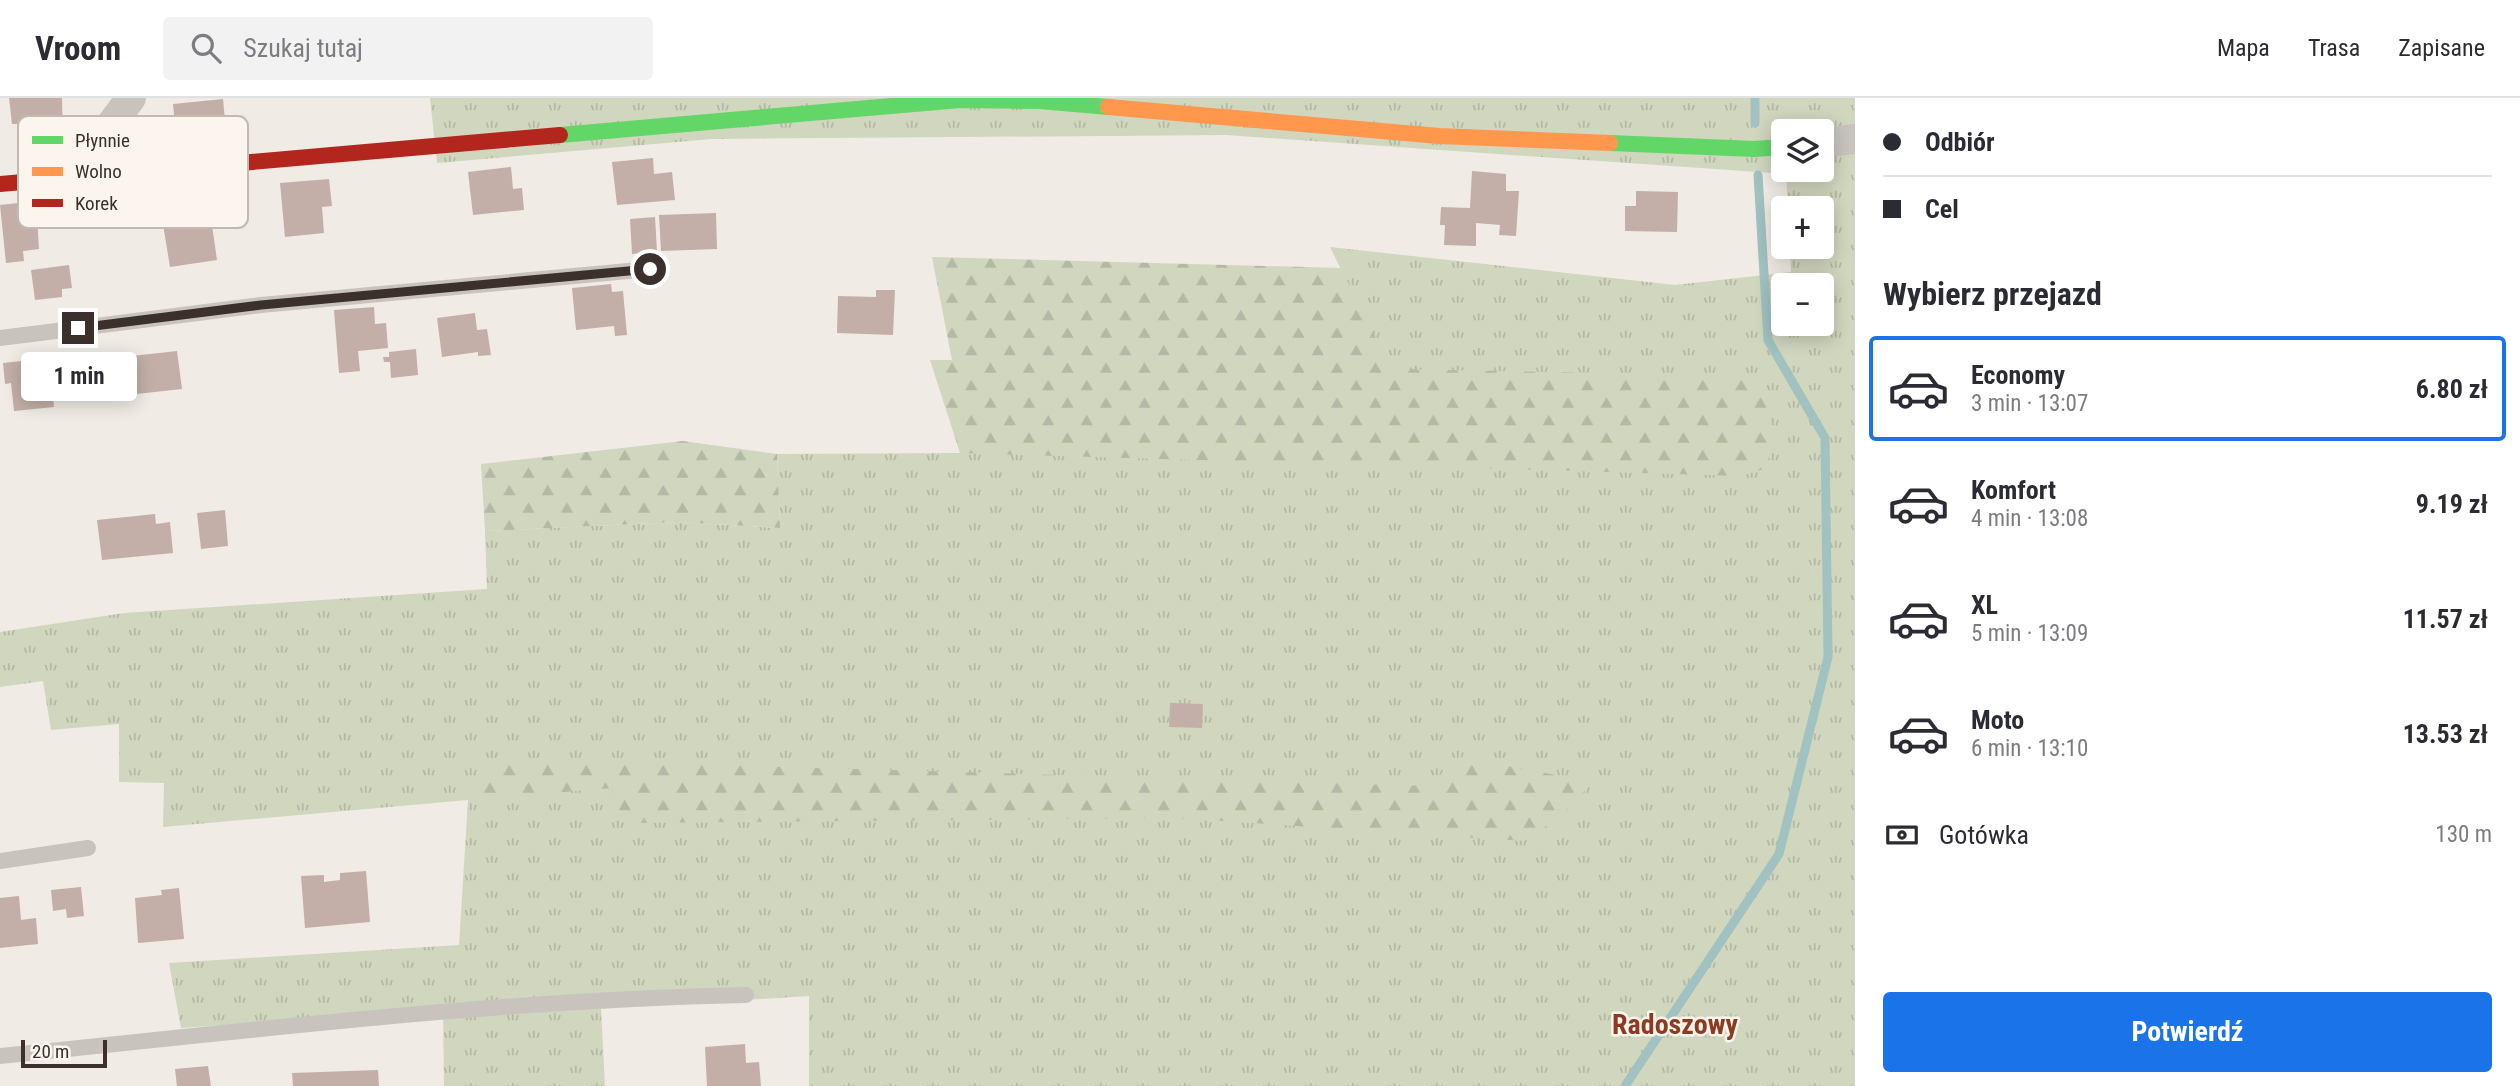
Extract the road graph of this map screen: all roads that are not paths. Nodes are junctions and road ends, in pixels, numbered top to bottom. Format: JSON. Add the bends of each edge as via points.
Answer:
{"nodes":[{"id":1,"x":131,"y":98,"type":"edge"},
{"id":2,"x":117,"y":116,"type":"edge"},
{"id":3,"x":1855,"y":139,"type":"edge"},
{"id":4,"x":1834,"y":142,"type":"edge"},
{"id":5,"x":1771,"y":148,"type":"edge"},
{"id":6,"x":248,"y":161,"type":"edge"},
{"id":7,"x":18,"y":182,"type":"edge"},
{"id":8,"x":0,"y":184,"type":"edge"},
{"id":9,"x":650,"y":269,"type":"dead end"},
{"id":10,"x":0,"y":338,"type":"edge"},
{"id":11,"x":88,"y":848,"type":"dead end"},
{"id":12,"x":0,"y":861,"type":"edge"},
{"id":13,"x":746,"y":995,"type":"dead end"},
{"id":14,"x":0,"y":1056,"type":"edge"}],
"edges":[{"from":1,"to":2,"type":"street"},
{"from":3,"to":4,"type":"street"},
{"from":5,"to":6,"type":"street","via":[[1439,136],[1040,101],[960,100]]},
{"from":7,"to":8,"type":"street"},
{"from":9,"to":10,"type":"lane","via":[[261,305]]},
{"from":11,"to":12,"type":"lane"},
{"from":13,"to":14,"type":"lane","via":[[487,1007]]}]}
